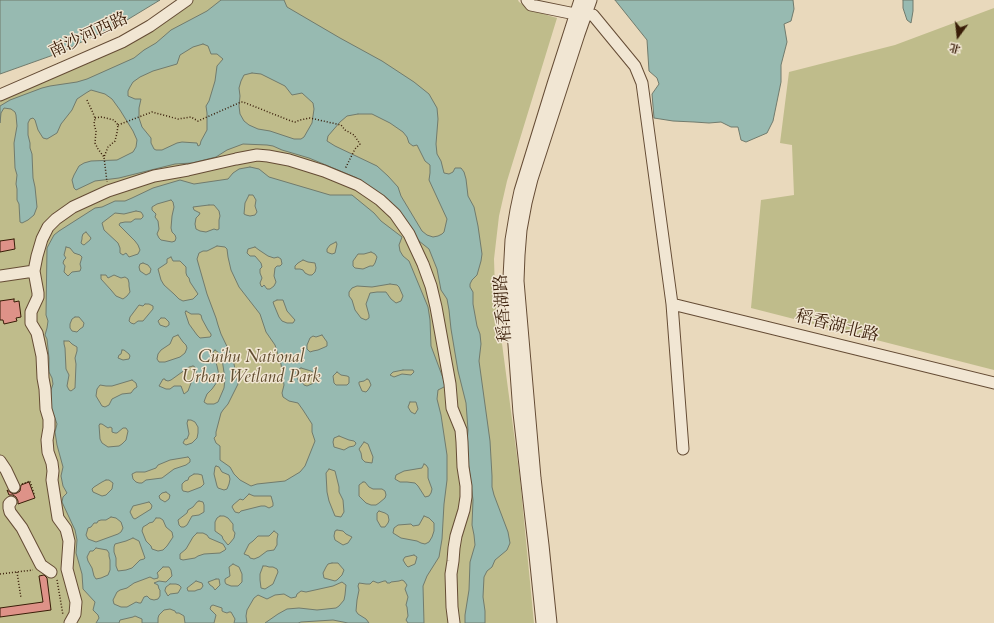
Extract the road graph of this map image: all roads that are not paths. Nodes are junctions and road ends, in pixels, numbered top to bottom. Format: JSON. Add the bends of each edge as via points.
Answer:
{"nodes":[{"id":1,"x":187,"y":0,"type":"edge"},
{"id":2,"x":527,"y":0,"type":"edge"},
{"id":3,"x":580,"y":0,"type":"edge"},
{"id":4,"x":591,"y":0,"type":"edge"},
{"id":5,"x":581,"y":14,"type":"junction"},
{"id":6,"x":0,"y":95,"type":"edge"},
{"id":7,"x":34,"y":272,"type":"junction"},
{"id":8,"x":0,"y":276,"type":"edge"},
{"id":9,"x":672,"y":304,"type":"junction"},
{"id":10,"x":994,"y":383,"type":"edge"},
{"id":11,"x":683,"y":449,"type":"dead end"},
{"id":12,"x":0,"y":461,"type":"edge"},
{"id":13,"x":14,"y":487,"type":"dead end"},
{"id":14,"x":10,"y":502,"type":"dead end"},
{"id":15,"x":51,"y":572,"type":"road end"},
{"id":16,"x":67,"y":620,"type":"edge"},
{"id":17,"x":454,"y":623,"type":"edge"},
{"id":18,"x":542,"y":623,"type":"edge"},
{"id":19,"x":551,"y":623,"type":"edge"}],
"edges":[{"from":1,"to":6,"type":"street","name":"南沙河西路","via":[[122,42]]},
{"from":2,"to":5,"type":"street","via":[[531,5]]},
{"from":3,"to":5,"type":"street","name":"稻香湖路"},
{"from":4,"to":5,"type":"street","name":"稻香湖路"},
{"from":5,"to":9,"type":"street","via":[[593,15],[635,66],[642,83]]},
{"from":5,"to":18,"type":"street","name":"稻香湖路","via":[[552,84],[520,191],[511,240],[509,277],[519,413]]},
{"from":5,"to":19,"type":"street","name":"稻香湖路","via":[[532,179],[521,230],[519,255],[518,282],[534,470]]},
{"from":7,"to":8,"type":"street"},
{"from":7,"to":16,"type":"street","via":[[38,293],[30,312],[31,323],[37,333],[42,356],[49,419],[48,452],[52,463],[58,518],[66,528],[69,541],[67,569],[76,602],[75,614]]},
{"from":7,"to":17,"type":"street","via":[[42,239],[48,227],[56,218],[73,207],[101,194],[154,176],[236,159],[268,156],[289,160],[358,185],[387,206],[396,214],[409,234],[431,286],[450,384],[452,408],[461,430],[466,497],[456,536],[451,574]]},
{"from":9,"to":10,"type":"street","name":"稻香湖北路"},
{"from":9,"to":11,"type":"street"},
{"from":12,"to":13,"type":"street"},
{"from":14,"to":15,"type":"street","via":[[10,512],[25,532],[41,565]]}]}
